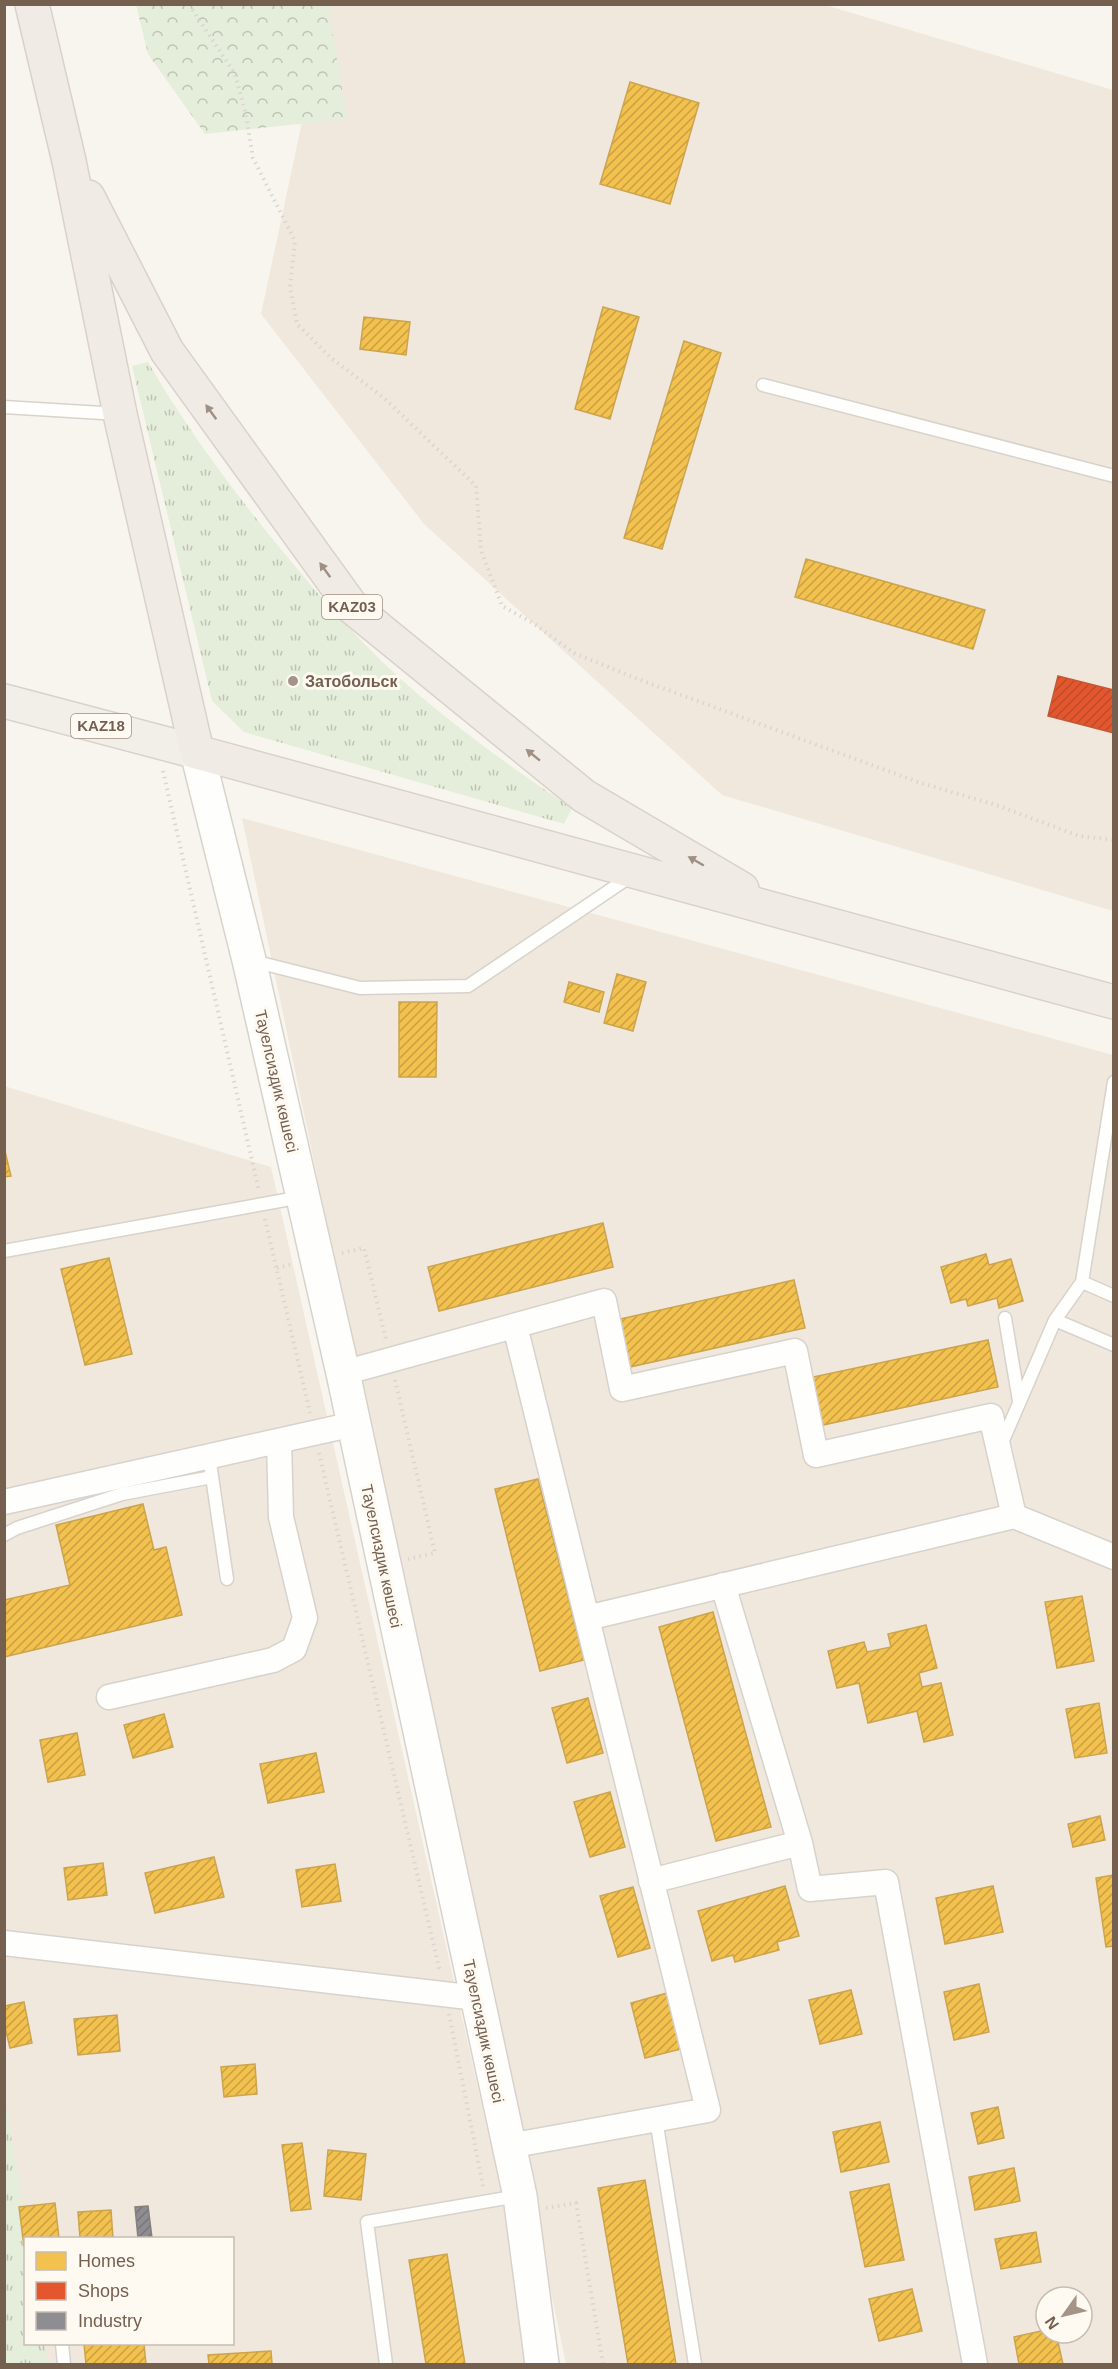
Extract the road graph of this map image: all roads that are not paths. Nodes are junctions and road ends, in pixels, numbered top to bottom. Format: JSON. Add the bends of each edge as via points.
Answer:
{"nodes":[{"id":1,"x":32,"y":4,"type":"edge"},
{"id":2,"x":69,"y":161,"type":"junction"},
{"id":3,"x":763,"y":385,"type":"dead end"},
{"id":4,"x":4,"y":407,"type":"edge"},
{"id":5,"x":120,"y":414,"type":"junction"},
{"id":6,"x":1113,"y":476,"type":"edge"},
{"id":7,"x":4,"y":700,"type":"edge"},
{"id":8,"x":197,"y":752,"type":"junction"},
{"id":9,"x":637,"y":872,"type":"junction"},
{"id":10,"x":782,"y":912,"type":"junction"},
{"id":11,"x":249,"y":960,"type":"junction"},
{"id":12,"x":1113,"y":1002,"type":"edge"},
{"id":13,"x":1113,"y":1082,"type":"edge"},
{"id":14,"x":303,"y":1197,"type":"junction"},
{"id":15,"x":4,"y":1251,"type":"edge"},
{"id":16,"x":1082,"y":1282,"type":"junction"},
{"id":17,"x":1113,"y":1296,"type":"edge"},
{"id":18,"x":1005,"y":1318,"type":"dead end"},
{"id":19,"x":1055,"y":1320,"type":"junction"},
{"id":20,"x":515,"y":1326,"type":"junction"},
{"id":21,"x":1113,"y":1346,"type":"edge"},
{"id":22,"x":343,"y":1373,"type":"junction"},
{"id":23,"x":1020,"y":1402,"type":"junction"},
{"id":24,"x":354,"y":1424,"type":"junction"},
{"id":25,"x":279,"y":1441,"type":"junction"},
{"id":26,"x":999,"y":1451,"type":"junction"},
{"id":27,"x":210,"y":1467,"type":"junction"},
{"id":28,"x":4,"y":1502,"type":"edge"},
{"id":29,"x":1014,"y":1516,"type":"junction"},
{"id":30,"x":4,"y":1535,"type":"edge"},
{"id":31,"x":1113,"y":1557,"type":"edge"},
{"id":32,"x":227,"y":1579,"type":"dead end"},
{"id":33,"x":723,"y":1585,"type":"junction"},
{"id":34,"x":587,"y":1618,"type":"junction"},
{"id":35,"x":109,"y":1697,"type":"dead end"},
{"id":36,"x":800,"y":1843,"type":"junction"},
{"id":37,"x":651,"y":1881,"type":"junction"},
{"id":38,"x":4,"y":1943,"type":"edge"},
{"id":39,"x":477,"y":1998,"type":"junction"},
{"id":40,"x":656,"y":2119,"type":"junction"},
{"id":41,"x":509,"y":2145,"type":"junction"},
{"id":42,"x":520,"y":2204,"type":"junction"},
{"id":43,"x":62,"y":2345,"type":"edge"},
{"id":44,"x":64,"y":2364,"type":"edge"},
{"id":45,"x":386,"y":2364,"type":"edge"},
{"id":46,"x":542,"y":2364,"type":"edge"},
{"id":47,"x":695,"y":2364,"type":"edge"},
{"id":48,"x":975,"y":2364,"type":"edge"}],
"edges":[{"from":1,"to":2,"type":"highway","number":"KАZ03"},
{"from":2,"to":5,"type":"highway","number":"KАZ03"},
{"from":10,"to":2,"type":"highway","number":"KАZ03","one_way":true,"via":[[584,796],[352,608],[167,351]]},
{"from":3,"to":6,"type":"lane"},
{"from":4,"to":5,"type":"lane"},
{"from":5,"to":8,"type":"highway","number":"KАZ03"},
{"from":7,"to":8,"type":"main road","number":"KAZ18"},
{"from":8,"to":9,"type":"highway","number":"KАZ03"},
{"from":8,"to":11,"type":"street","name":"Тауелсиздик көшесі"},
{"from":9,"to":10,"type":"highway","number":"KАZ03"},
{"from":9,"to":11,"type":"lane","via":[[468,986],[360,988]]},
{"from":10,"to":12,"type":"highway","number":"KАZ03"},
{"from":11,"to":14,"type":"street","name":"Тауелсиздик көшесі"},
{"from":13,"to":16,"type":"lane"},
{"from":14,"to":15,"type":"lane"},
{"from":14,"to":22,"type":"street","name":"Тауелсиздик көшесі"},
{"from":16,"to":17,"type":"lane"},
{"from":16,"to":19,"type":"lane"},
{"from":18,"to":23,"type":"lane"},
{"from":19,"to":21,"type":"lane"},
{"from":19,"to":23,"type":"lane"},
{"from":20,"to":22,"type":"street"},
{"from":20,"to":26,"type":"street","via":[[604,1301],[622,1389],[795,1351],[816,1455],[991,1416]]},
{"from":20,"to":34,"type":"street"},
{"from":22,"to":24,"type":"street","name":"Тауелсиздик көшесі"},
{"from":23,"to":26,"type":"lane"},
{"from":24,"to":25,"type":"street"},
{"from":24,"to":39,"type":"street","name":"Тауелсиздик көшесі"},
{"from":25,"to":27,"type":"street"},
{"from":25,"to":35,"type":"street","via":[[281,1517],[305,1618],[294,1649],[273,1660]]},
{"from":26,"to":29,"type":"street"},
{"from":27,"to":28,"type":"street"},
{"from":27,"to":30,"type":"lane"},
{"from":27,"to":32,"type":"lane"},
{"from":29,"to":31,"type":"street"},
{"from":29,"to":33,"type":"street"},
{"from":33,"to":34,"type":"street"},
{"from":33,"to":36,"type":"street"},
{"from":34,"to":37,"type":"street"},
{"from":36,"to":37,"type":"street"},
{"from":36,"to":48,"type":"street","via":[[810,1889],[886,1882]]},
{"from":37,"to":40,"type":"street","via":[[708,2110]]},
{"from":38,"to":39,"type":"street"},
{"from":39,"to":41,"type":"street","name":"Тауелсиздик көшесі"},
{"from":40,"to":41,"type":"street"},
{"from":40,"to":47,"type":"lane"},
{"from":41,"to":42,"type":"street","name":"Тауелсиздик көшесі"},
{"from":42,"to":45,"type":"lane","via":[[486,2202],[367,2222]]},
{"from":42,"to":46,"type":"street","name":"Тауелсиздик көшесі"},
{"from":43,"to":44,"type":"lane"}]}
